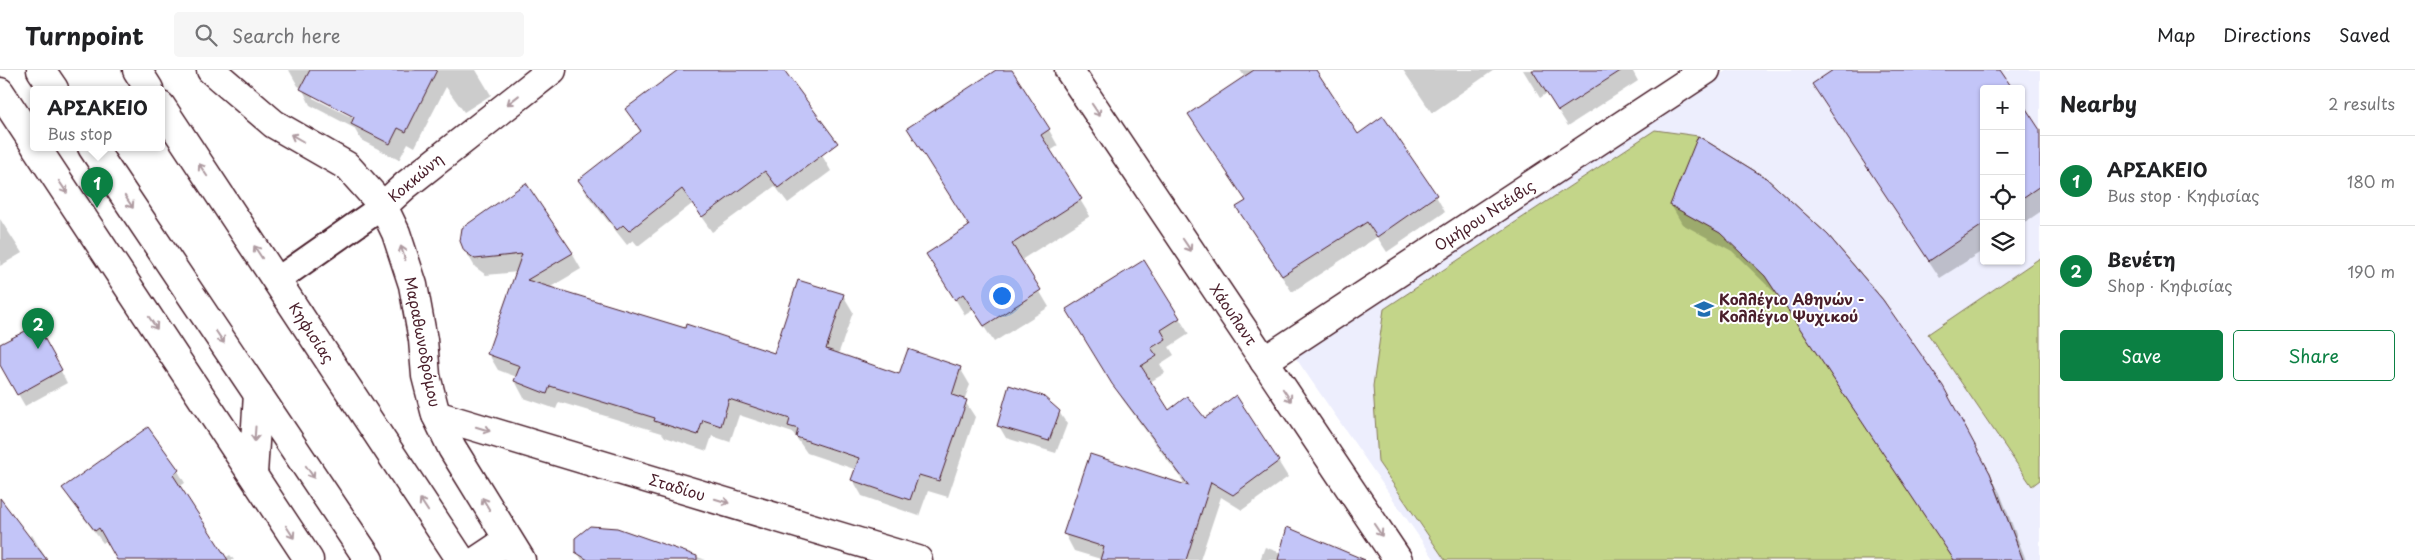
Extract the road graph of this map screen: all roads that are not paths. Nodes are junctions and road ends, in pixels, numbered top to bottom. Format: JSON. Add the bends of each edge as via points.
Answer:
{"nodes":[{"id":1,"x":41,"y":70,"type":"edge"},
{"id":2,"x":137,"y":70,"type":"edge"},
{"id":3,"x":211,"y":70,"type":"edge"},
{"id":4,"x":552,"y":70,"type":"edge"},
{"id":5,"x":1069,"y":70,"type":"edge"},
{"id":6,"x":1706,"y":70,"type":"edge"},
{"id":7,"x":52,"y":86,"type":"edge"},
{"id":8,"x":148,"y":86,"type":"edge"},
{"id":9,"x":0,"y":92,"type":"edge"},
{"id":10,"x":165,"y":112,"type":"edge"},
{"id":11,"x":30,"y":137,"type":"edge"},
{"id":12,"x":39,"y":151,"type":"edge"},
{"id":13,"x":95,"y":151,"type":"edge"},
{"id":14,"x":383,"y":206,"type":"junction"},
{"id":15,"x":276,"y":281,"type":"junction"},
{"id":16,"x":1264,"y":361,"type":"junction"},
{"id":17,"x":258,"y":394,"type":"junction"},
{"id":18,"x":436,"y":415,"type":"junction"},
{"id":19,"x":252,"y":474,"type":"junction"},
{"id":20,"x":514,"y":550,"type":"edge"},
{"id":21,"x":309,"y":560,"type":"edge"},
{"id":22,"x":368,"y":560,"type":"edge"},
{"id":23,"x":461,"y":560,"type":"edge"},
{"id":24,"x":478,"y":560,"type":"edge"},
{"id":25,"x":918,"y":560,"type":"edge"},
{"id":26,"x":1398,"y":560,"type":"edge"}],
"edges":[{"from":1,"to":7,"type":"street"},
{"from":2,"to":8,"type":"street"},
{"from":14,"to":3,"type":"street","name":"Μαραθωνοδρόμου","one_way":true,"via":[[347,166],[274,124]]},
{"from":4,"to":14,"type":"street","name":"Κοκκώνη","one_way":true},
{"from":5,"to":16,"type":"street","name":"Χάουλαντ","one_way":true},
{"from":6,"to":16,"type":"street","name":"Ομήρου Ντέιβις"},
{"from":9,"to":11,"type":"street"},
{"from":15,"to":10,"type":"street","name":"Κηφισίας","one_way":true},
{"from":12,"to":19,"type":"street","one_way":true},
{"from":13,"to":17,"type":"street","one_way":true},
{"from":14,"to":15,"type":"street","name":"Κοκκώνη"},
{"from":18,"to":14,"type":"street","name":"Μαραθωνοδρόμου","one_way":true,"via":[[426,376],[413,285],[396,233]]},
{"from":23,"to":15,"type":"street","name":"Κηφισίας","one_way":true},
{"from":16,"to":26,"type":"street","name":"Χάουλαντ","one_way":true},
{"from":17,"to":19,"type":"street","one_way":true},
{"from":17,"to":22,"type":"street","one_way":true},
{"from":20,"to":18,"type":"street","name":"Μαραθωνοδρόμου","one_way":true,"via":[[452,448]]},
{"from":18,"to":25,"type":"street","name":"Σταδίου","one_way":true},
{"from":19,"to":21,"type":"street","one_way":true},
{"from":20,"to":24,"type":"street"}]}
